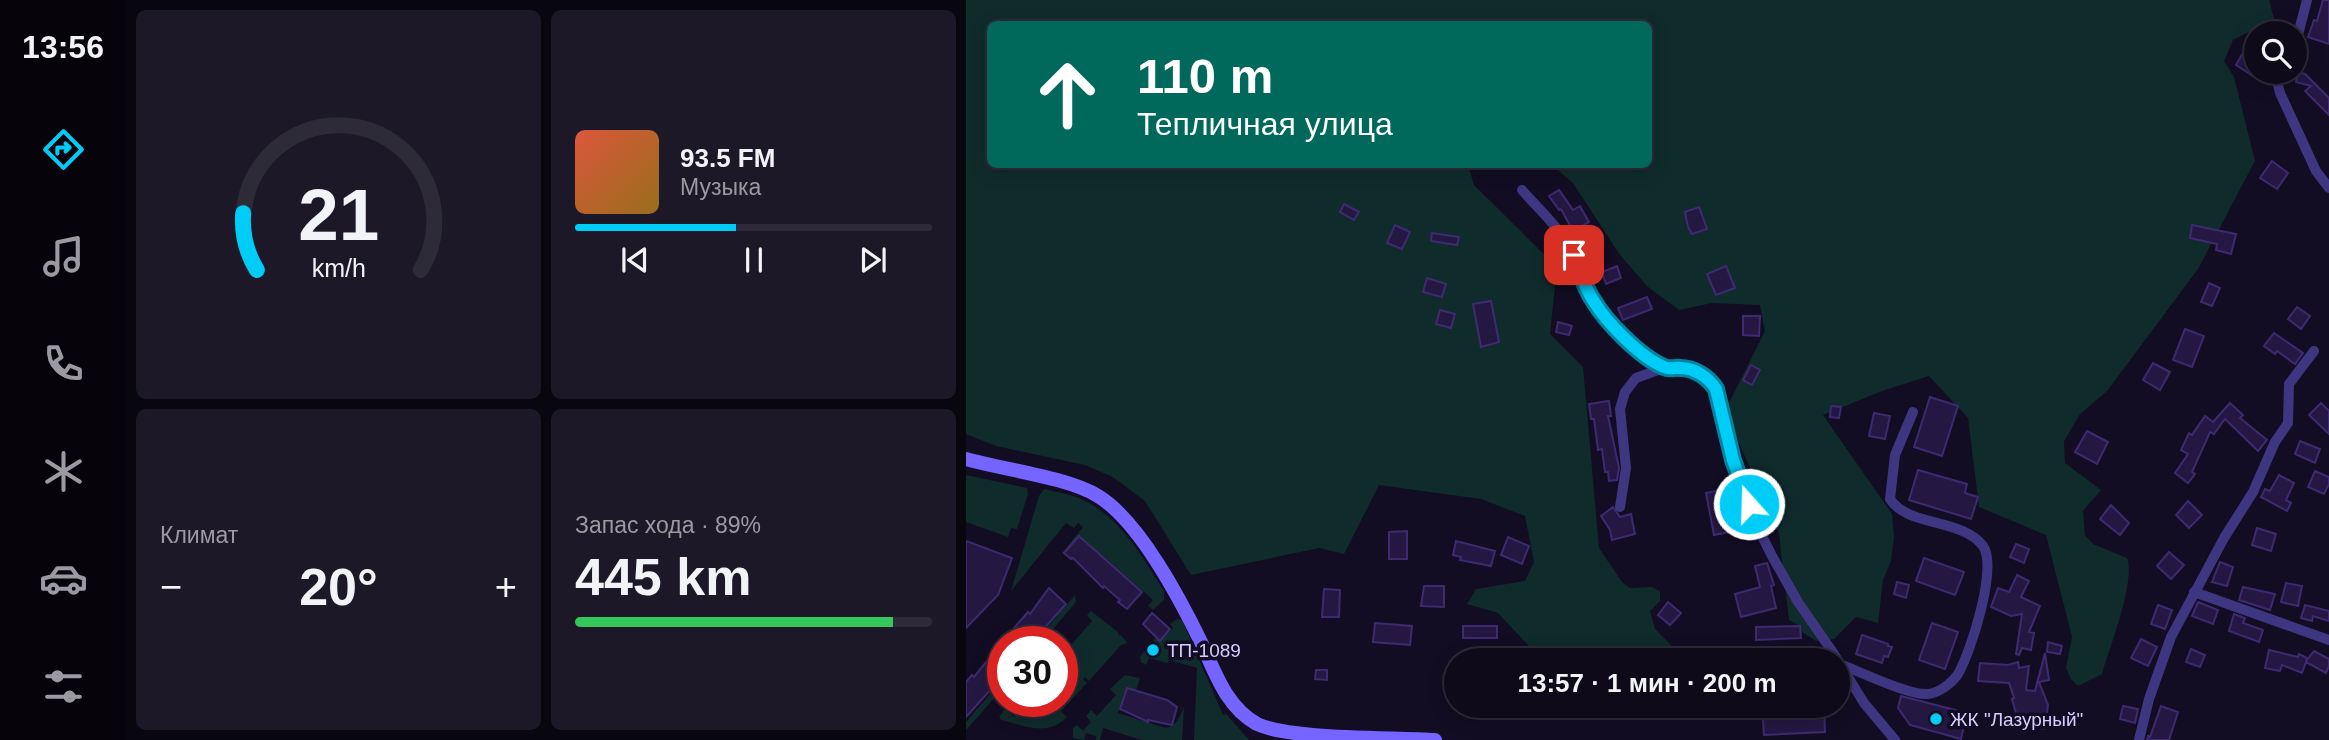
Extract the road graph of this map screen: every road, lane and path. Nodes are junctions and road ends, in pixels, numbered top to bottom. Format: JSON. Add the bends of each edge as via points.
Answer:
{"nodes":[{"id":1,"x":2307,"y":0,"type":"edge"},
{"id":2,"x":2302,"y":21,"type":"edge"},
{"id":3,"x":2278,"y":84,"type":"edge"},
{"id":4,"x":2329,"y":188,"type":"edge"},
{"id":5,"x":1522,"y":190,"type":"dead end"},
{"id":6,"x":2314,"y":351,"type":"dead end"},
{"id":7,"x":1667,"y":369,"type":"junction"},
{"id":8,"x":1913,"y":412,"type":"dead end"},
{"id":9,"x":966,"y":459,"type":"edge"},
{"id":10,"x":1620,"y":506,"type":"dead end"},
{"id":11,"x":2194,"y":592,"type":"junction"},
{"id":12,"x":2329,"y":640,"type":"edge"},
{"id":13,"x":1829,"y":648,"type":"edge"},
{"id":14,"x":1850,"y":668,"type":"edge"},
{"id":15,"x":1850,"y":680,"type":"edge"},
{"id":16,"x":1435,"y":740,"type":"edge"},
{"id":17,"x":1895,"y":740,"type":"edge"},
{"id":18,"x":2139,"y":740,"type":"edge"}],
"edges":[{"from":1,"to":2,"type":"street"},
{"from":3,"to":4,"type":"street","via":[[2316,171]]},
{"from":5,"to":7,"type":"street","via":[[1563,237],[1601,312],[1650,360]]},
{"from":6,"to":11,"type":"street","via":[[2289,384],[2288,423]]},
{"from":7,"to":10,"type":"street","via":[[1636,378],[1625,392],[1620,409],[1626,468]]},
{"from":7,"to":13,"type":"street","via":[[1694,371],[1706,376],[1716,389],[1733,460],[1757,526],[1798,602]]},
{"from":8,"to":14,"type":"street","via":[[1895,456],[1890,499],[1900,510],[1976,538],[1986,550],[1989,565],[1986,589],[1957,676],[1939,691],[1914,692]]},
{"from":9,"to":16,"type":"street","via":[[1090,492],[1124,518],[1182,604],[1233,705],[1257,724],[1315,736]]},
{"from":11,"to":12,"type":"street"},
{"from":11,"to":18,"type":"street","via":[[2171,637]]},
{"from":15,"to":17,"type":"street"}]}
